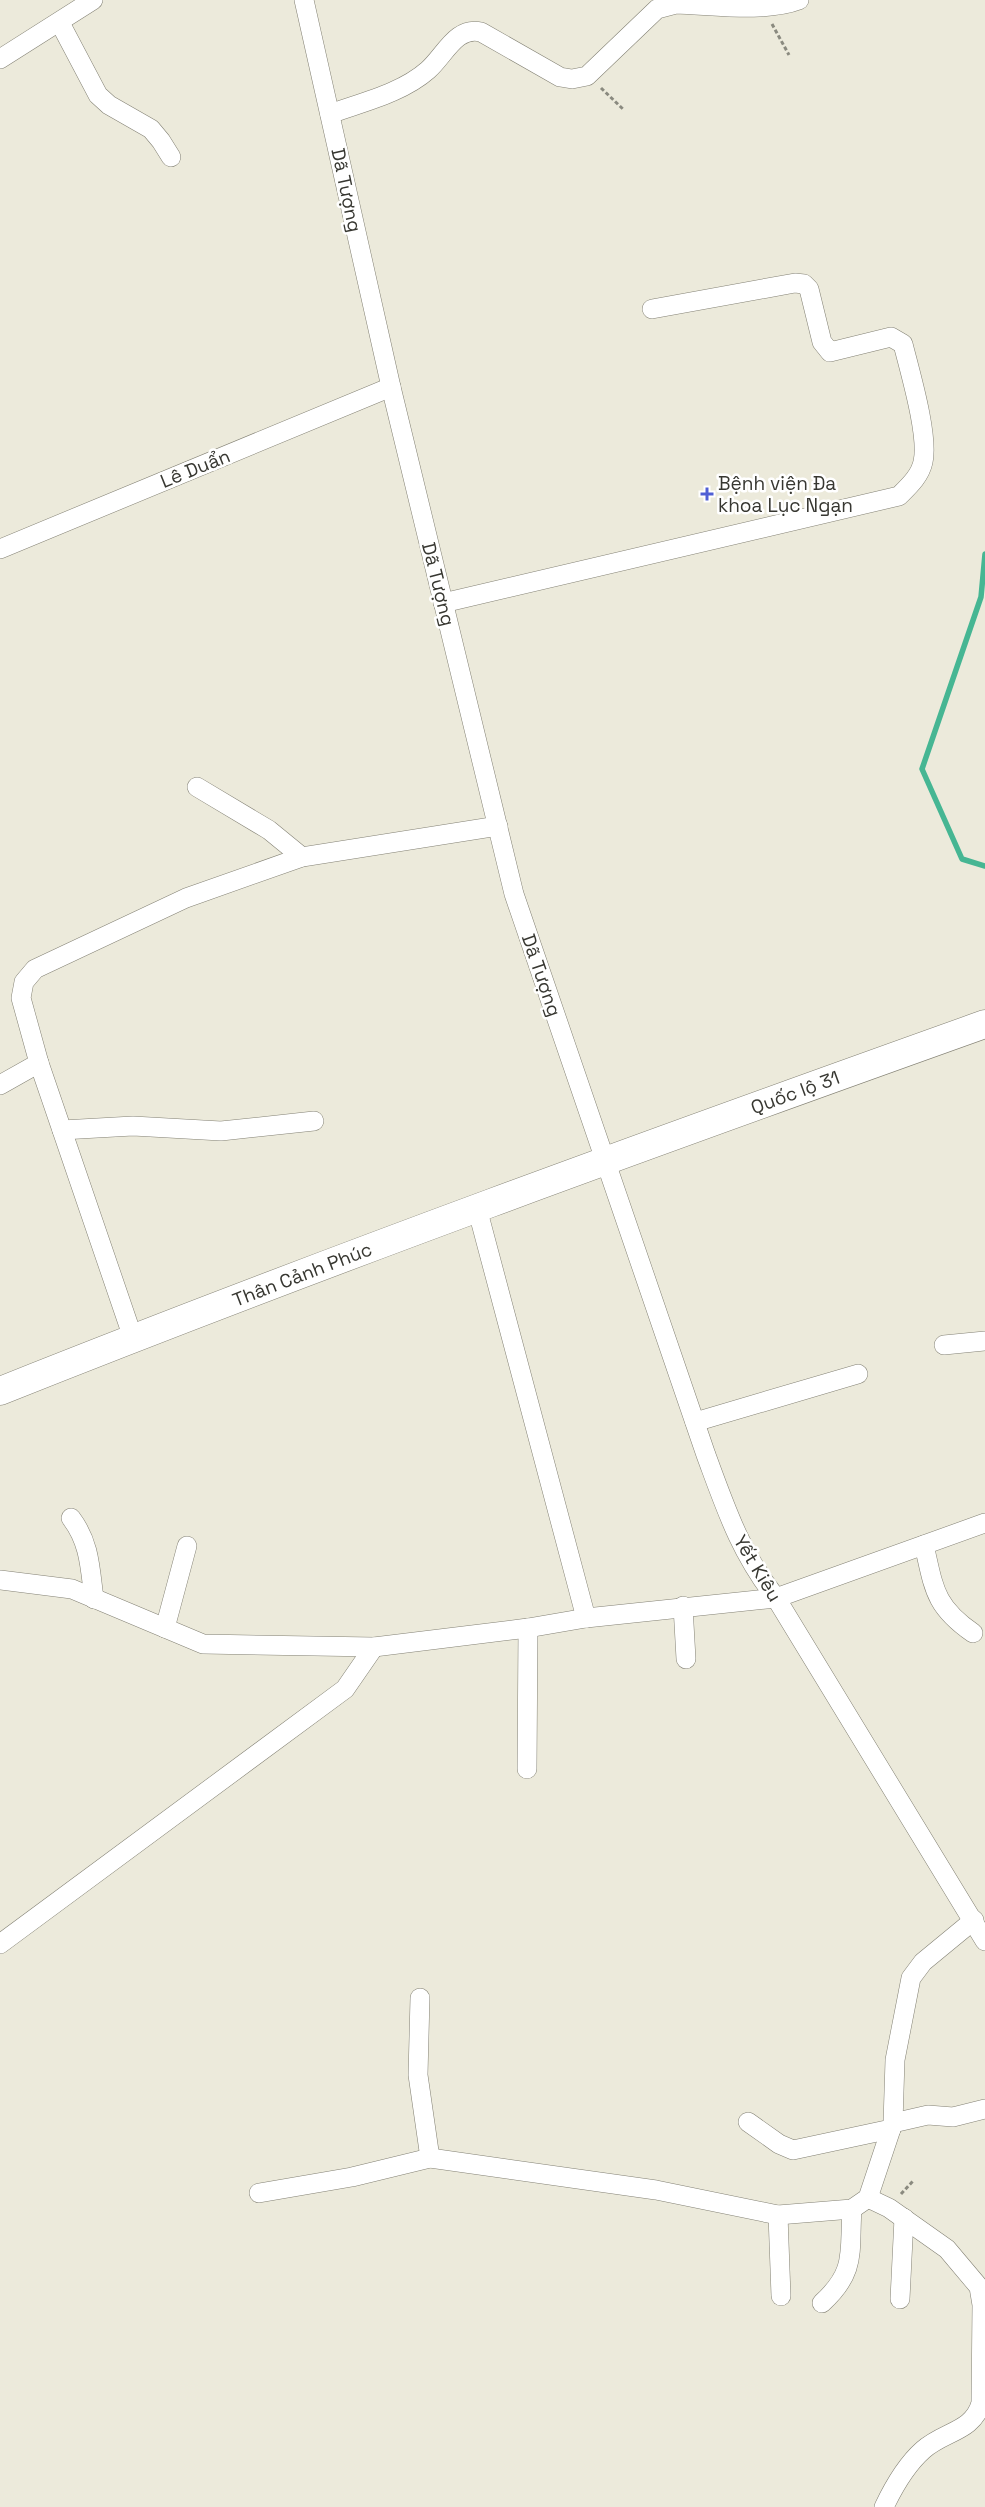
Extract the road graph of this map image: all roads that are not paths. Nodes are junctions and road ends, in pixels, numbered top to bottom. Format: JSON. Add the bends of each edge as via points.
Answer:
{"nodes":[{"id":1,"x":93,"y":0,"type":"edge"},
{"id":2,"x":304,"y":0,"type":"edge"},
{"id":3,"x":799,"y":0,"type":"edge"},
{"id":4,"x":658,"y":5,"type":"edge"},
{"id":5,"x":60,"y":23,"type":"junction"},
{"id":6,"x":2,"y":52,"type":"edge"},
{"id":7,"x":330,"y":114,"type":"junction"},
{"id":8,"x":171,"y":158,"type":"dead end"},
{"id":9,"x":652,"y":309,"type":"dead end"},
{"id":10,"x":391,"y":387,"type":"junction"},
{"id":11,"x":0,"y":549,"type":"edge"},
{"id":12,"x":443,"y":603,"type":"junction"},
{"id":13,"x":197,"y":787,"type":"dead end"},
{"id":14,"x":498,"y":826,"type":"junction"},
{"id":15,"x":302,"y":857,"type":"junction"},
{"id":16,"x":985,"y":1024,"type":"edge"},
{"id":17,"x":39,"y":1063,"type":"junction"},
{"id":18,"x":0,"y":1086,"type":"edge"},
{"id":19,"x":314,"y":1121,"type":"dead end"},
{"id":20,"x":62,"y":1130,"type":"junction"},
{"id":21,"x":605,"y":1160,"type":"junction"},
{"id":22,"x":477,"y":1208,"type":"junction"},
{"id":23,"x":133,"y":1338,"type":"junction"},
{"id":24,"x":985,"y":1341,"type":"edge"},
{"id":25,"x":944,"y":1345,"type":"dead end"},
{"id":26,"x":858,"y":1374,"type":"dead end"},
{"id":27,"x":0,"y":1391,"type":"edge"},
{"id":28,"x":695,"y":1422,"type":"junction"},
{"id":29,"x":71,"y":1518,"type":"dead end"},
{"id":30,"x":985,"y":1523,"type":"edge"},
{"id":31,"x":924,"y":1545,"type":"junction"},
{"id":32,"x":187,"y":1546,"type":"dead end"},
{"id":33,"x":0,"y":1580,"type":"edge"},
{"id":34,"x":776,"y":1598,"type":"junction"},
{"id":35,"x":94,"y":1599,"type":"junction"},
{"id":36,"x":683,"y":1606,"type":"junction"},
{"id":37,"x":586,"y":1618,"type":"junction"},
{"id":38,"x":164,"y":1628,"type":"junction"},
{"id":39,"x":528,"y":1628,"type":"junction"},
{"id":40,"x":973,"y":1633,"type":"dead end"},
{"id":41,"x":374,"y":1647,"type":"junction"},
{"id":42,"x":686,"y":1659,"type":"dead end"},
{"id":43,"x":527,"y":1769,"type":"dead end"},
{"id":44,"x":974,"y":1920,"type":"junction"},
{"id":45,"x":985,"y":1942,"type":"edge"},
{"id":46,"x":0,"y":1944,"type":"edge"},
{"id":47,"x":420,"y":1998,"type":"dead end"},
{"id":48,"x":985,"y":2109,"type":"edge"},
{"id":49,"x":748,"y":2122,"type":"dead end"},
{"id":50,"x":892,"y":2126,"type":"junction"},
{"id":51,"x":430,"y":2158,"type":"junction"},
{"id":52,"x":260,"y":2193,"type":"dead end"},
{"id":53,"x":868,"y":2198,"type":"junction"},
{"id":54,"x":852,"y":2209,"type":"junction"},
{"id":55,"x":778,"y":2215,"type":"junction"},
{"id":56,"x":904,"y":2218,"type":"junction"},
{"id":57,"x":781,"y":2296,"type":"dead end"},
{"id":58,"x":900,"y":2299,"type":"dead end"},
{"id":59,"x":822,"y":2303,"type":"dead end"},
{"id":60,"x":984,"y":2342,"type":"edge"},
{"id":61,"x":884,"y":2507,"type":"edge"}],
"edges":[{"from":1,"to":5,"type":"street"},
{"from":2,"to":7,"type":"street","name":"Dã Tượng"},
{"from":3,"to":4,"type":"street","via":[[762,6]]},
{"from":4,"to":7,"type":"street","via":[[587,76],[560,77],[481,32],[469,30],[460,34],[426,72],[408,84]]},
{"from":5,"to":6,"type":"street"},
{"from":5,"to":8,"type":"street","via":[[98,95],[151,130]]},
{"from":7,"to":10,"type":"street","name":"Dã Tượng"},
{"from":9,"to":12,"type":"street","via":[[794,283],[804,284],[809,289],[822,342],[830,352],[891,337],[898,339],[903,344],[925,445],[923,464],[914,481],[899,496]]},
{"from":10,"to":11,"type":"street","name":"Lê Duẩn"},
{"from":10,"to":12,"type":"street","name":"Dã Tượng"},
{"from":12,"to":14,"type":"street","name":"Dã Tượng"},
{"from":13,"to":15,"type":"street","via":[[269,830]]},
{"from":14,"to":15,"type":"street"},
{"from":14,"to":21,"type":"street","name":"Dã Tượng","via":[[514,894]]},
{"from":15,"to":17,"type":"street","via":[[186,898],[35,969],[24,982],[22,998]]},
{"from":16,"to":21,"type":"highway","name":"Quốc lộ 31"},
{"from":17,"to":18,"type":"street"},
{"from":17,"to":20,"type":"street"},
{"from":19,"to":20,"type":"street","via":[[221,1131],[133,1126]]},
{"from":20,"to":23,"type":"street"},
{"from":21,"to":22,"type":"highway","name":"Thân Cảnh Phúc"},
{"from":21,"to":28,"type":"street","name":"Yết Kiêu"},
{"from":22,"to":23,"type":"highway","name":"Thân Cảnh Phúc"},
{"from":22,"to":37,"type":"street"},
{"from":23,"to":27,"type":"highway","name":"Thân Cảnh Phúc"},
{"from":24,"to":25,"type":"street"},
{"from":26,"to":28,"type":"street"},
{"from":28,"to":34,"type":"street","name":"Yết Kiêu","via":[[738,1538],[756,1572]]},
{"from":29,"to":35,"type":"street","via":[[86,1543]]},
{"from":30,"to":31,"type":"street"},
{"from":31,"to":34,"type":"street"},
{"from":31,"to":40,"type":"street","via":[[939,1600],[956,1621]]},
{"from":32,"to":38,"type":"street"},
{"from":33,"to":35,"type":"street","via":[[72,1589]]},
{"from":34,"to":36,"type":"street"},
{"from":34,"to":44,"type":"street","name":"Yết Kiêu"},
{"from":35,"to":38,"type":"street"},
{"from":36,"to":37,"type":"street"},
{"from":36,"to":42,"type":"street"},
{"from":37,"to":39,"type":"street"},
{"from":38,"to":41,"type":"street","via":[[203,1644]]},
{"from":39,"to":41,"type":"street"},
{"from":39,"to":43,"type":"street"},
{"from":41,"to":46,"type":"street","via":[[345,1689]]},
{"from":44,"to":45,"type":"street","name":"Yết Kiêu"},
{"from":44,"to":50,"type":"street","via":[[923,1962],[911,1978],[895,2060]]},
{"from":47,"to":51,"type":"street","via":[[418,2075]]},
{"from":48,"to":50,"type":"street","via":[[953,2117],[928,2116]]},
{"from":49,"to":50,"type":"street","via":[[793,2150]]},
{"from":50,"to":53,"type":"street"},
{"from":51,"to":52,"type":"street","via":[[352,2177]]},
{"from":51,"to":55,"type":"street","via":[[656,2190]]},
{"from":53,"to":54,"type":"street"},
{"from":53,"to":56,"type":"street"},
{"from":54,"to":55,"type":"street"},
{"from":54,"to":59,"type":"street","via":[[848,2271],[838,2288]]},
{"from":55,"to":57,"type":"street"},
{"from":56,"to":58,"type":"street"},
{"from":56,"to":60,"type":"street","via":[[947,2249],[979,2287]]},
{"from":60,"to":61,"type":"street","via":[[982,2403],[978,2413],[972,2422],[925,2448],[909,2464]]}]}
